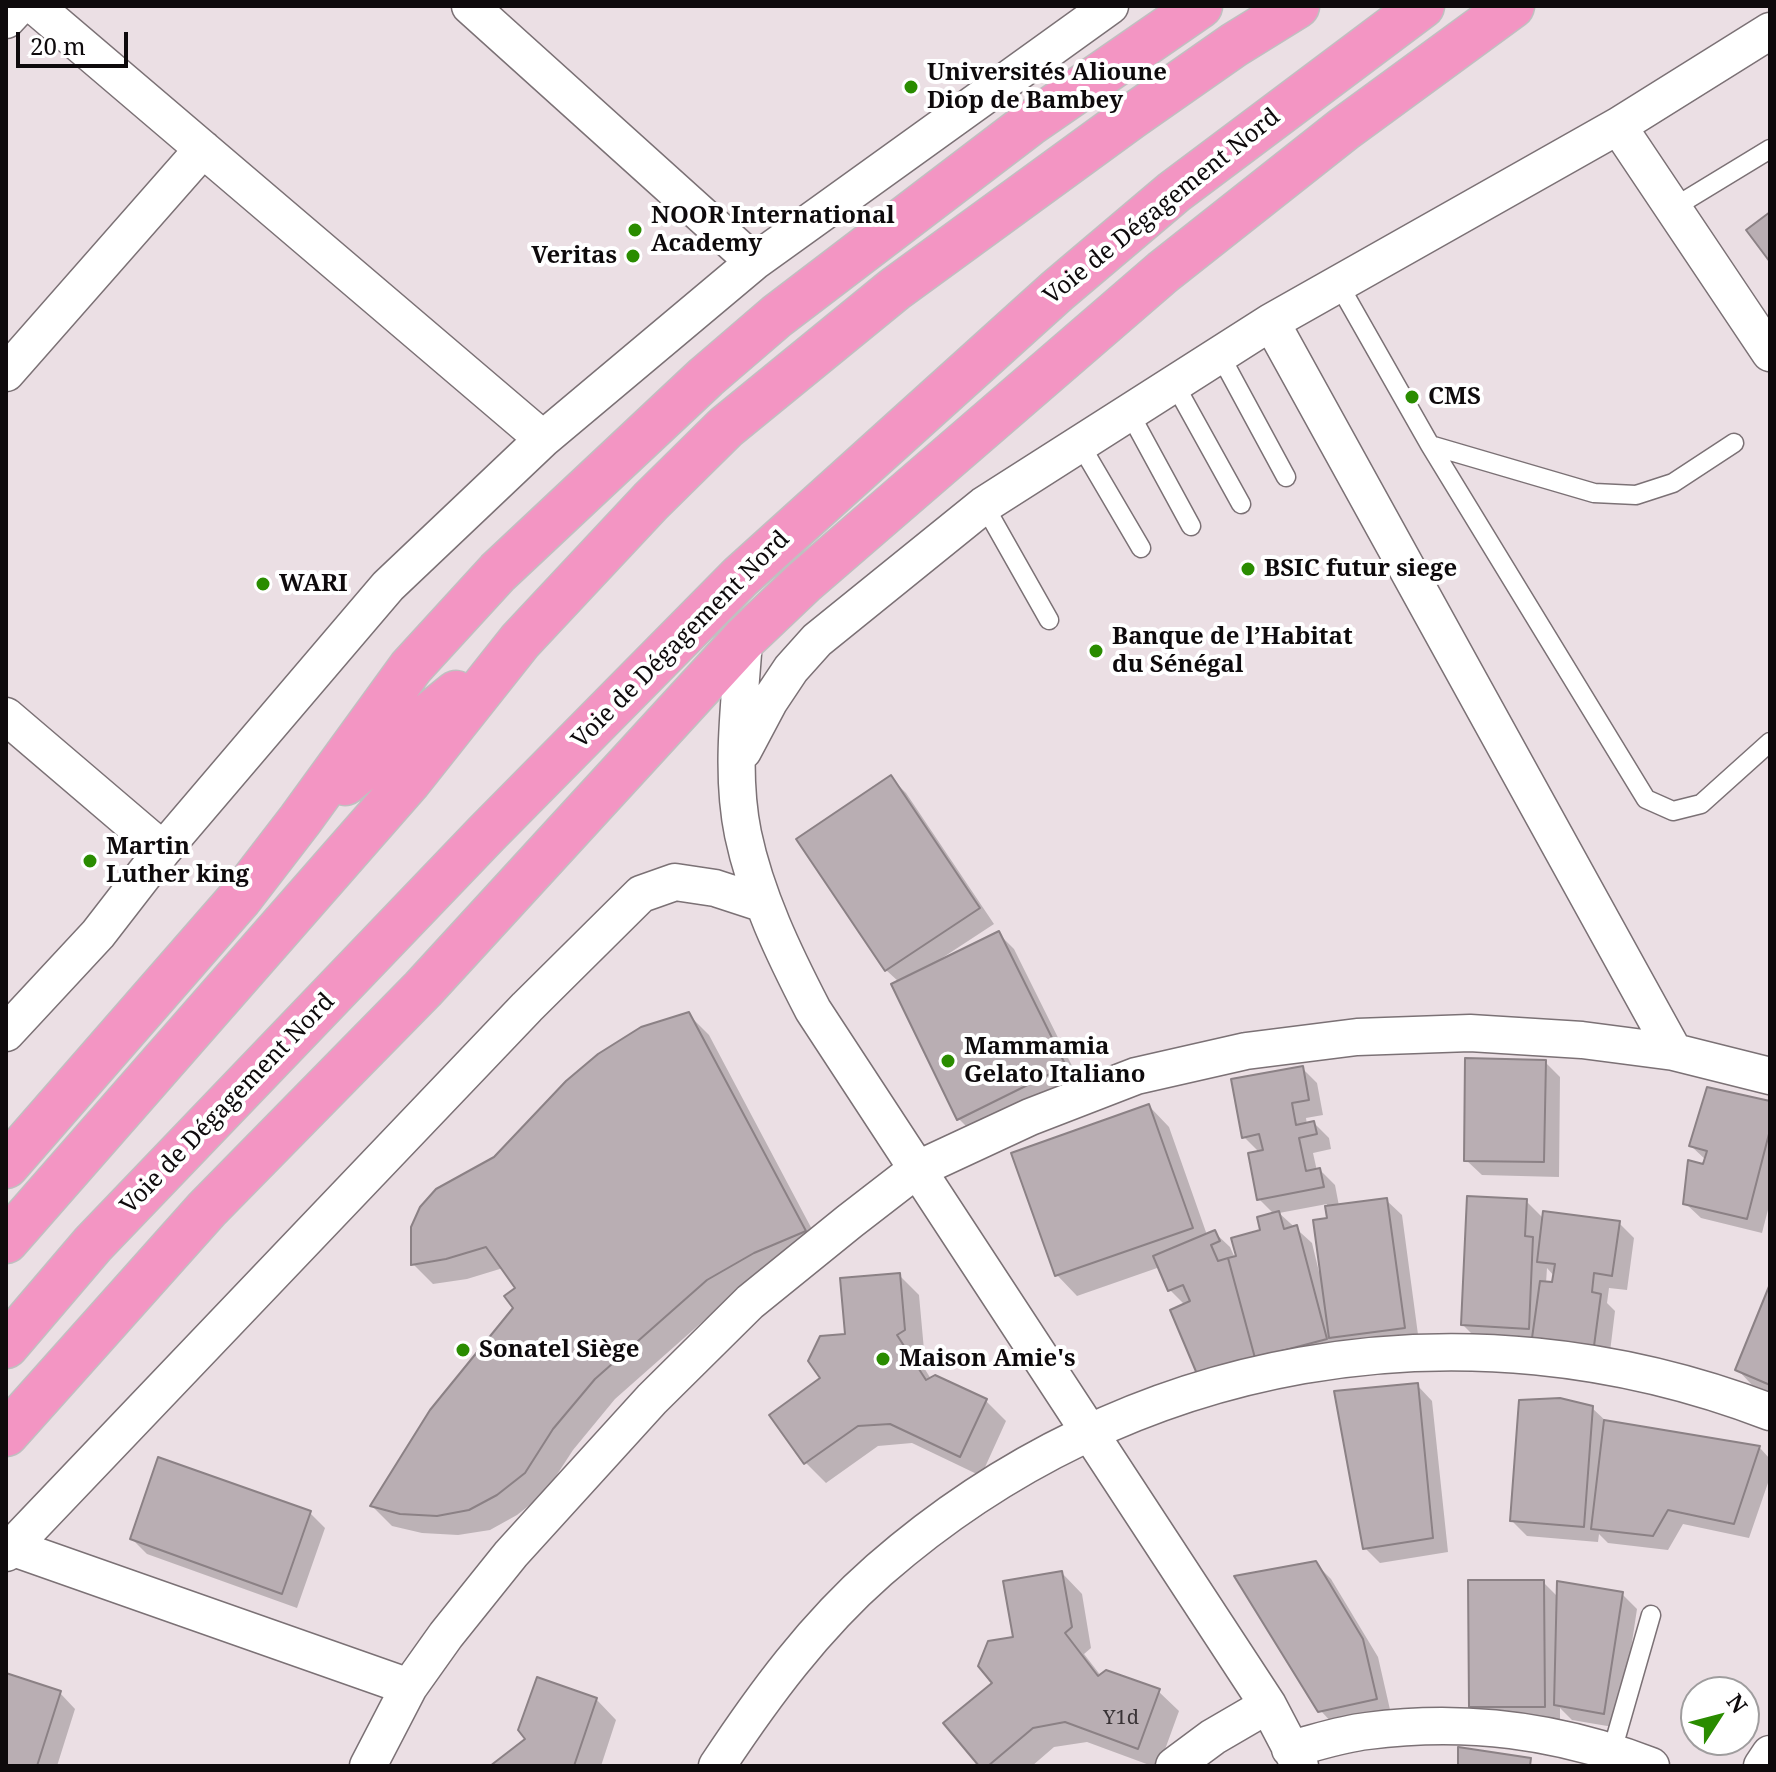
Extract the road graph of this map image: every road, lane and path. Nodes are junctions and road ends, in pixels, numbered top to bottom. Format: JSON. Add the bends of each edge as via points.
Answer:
{"nodes":[{"id":1,"x":19,"y":6,"type":"edge"},
{"id":2,"x":35,"y":6,"type":"edge"},
{"id":3,"x":471,"y":6,"type":"edge"},
{"id":4,"x":1110,"y":6,"type":"edge"},
{"id":5,"x":1200,"y":6,"type":"edge"},
{"id":6,"x":1297,"y":6,"type":"edge"},
{"id":7,"x":1422,"y":6,"type":"edge"},
{"id":8,"x":1512,"y":6,"type":"edge"},
{"id":9,"x":6,"y":20,"type":"edge"},
{"id":10,"x":1770,"y":31,"type":"edge"},
{"id":11,"x":1618,"y":126,"type":"junction"},
{"id":12,"x":203,"y":149,"type":"junction"},
{"id":13,"x":1770,"y":149,"type":"edge"},
{"id":14,"x":1673,"y":208,"type":"junction"},
{"id":15,"x":754,"y":262,"type":"junction"},
{"id":16,"x":1338,"y":283,"type":"junction"},
{"id":17,"x":1271,"y":322,"type":"junction"},
{"id":18,"x":1770,"y":353,"type":"edge"},
{"id":19,"x":1220,"y":355,"type":"junction"},
{"id":20,"x":11,"y":357,"type":"edge"},
{"id":21,"x":1174,"y":383,"type":"junction"},
{"id":22,"x":1129,"y":412,"type":"junction"},
{"id":23,"x":543,"y":439,"type":"junction"},
{"id":24,"x":1734,"y":443,"type":"dead end"},
{"id":25,"x":1080,"y":444,"type":"junction"},
{"id":26,"x":1430,"y":445,"type":"junction"},
{"id":27,"x":1286,"y":477,"type":"dead end"},
{"id":28,"x":1241,"y":504,"type":"dead end"},
{"id":29,"x":984,"y":505,"type":"junction"},
{"id":30,"x":1191,"y":526,"type":"dead end"},
{"id":31,"x":1141,"y":548,"type":"dead end"},
{"id":32,"x":1049,"y":620,"type":"dead end"},
{"id":33,"x":744,"y":639,"type":"junction"},
{"id":34,"x":520,"y":641,"type":"junction"},
{"id":35,"x":6,"y":716,"type":"edge"},
{"id":36,"x":1770,"y":742,"type":"edge"},
{"id":37,"x":737,"y":763,"type":"junction"},
{"id":38,"x":300,"y":820,"type":"junction"},
{"id":39,"x":487,"y":833,"type":"junction"},
{"id":40,"x":163,"y":850,"type":"junction"},
{"id":41,"x":764,"y":904,"type":"junction"},
{"id":42,"x":6,"y":1033,"type":"edge"},
{"id":43,"x":1674,"y":1052,"type":"junction"},
{"id":44,"x":1770,"y":1076,"type":"edge"},
{"id":45,"x":326,"y":1087,"type":"junction"},
{"id":46,"x":6,"y":1166,"type":"edge"},
{"id":47,"x":916,"y":1170,"type":"junction"},
{"id":48,"x":6,"y":1241,"type":"edge"},
{"id":49,"x":6,"y":1346,"type":"edge"},
{"id":50,"x":1770,"y":1412,"type":"edge"},
{"id":51,"x":1089,"y":1431,"type":"junction"},
{"id":52,"x":6,"y":1434,"type":"edge"},
{"id":53,"x":8,"y":1550,"type":"edge"},
{"id":54,"x":1651,"y":1615,"type":"dead end"},
{"id":55,"x":409,"y":1687,"type":"junction"},
{"id":56,"x":1268,"y":1705,"type":"junction"},
{"id":57,"x":1612,"y":1751,"type":"junction"},
{"id":58,"x":1770,"y":1754,"type":"edge"},
{"id":59,"x":1295,"y":1758,"type":"edge"},
{"id":60,"x":368,"y":1766,"type":"edge"},
{"id":61,"x":717,"y":1766,"type":"edge"},
{"id":62,"x":1174,"y":1766,"type":"edge"},
{"id":63,"x":1651,"y":1766,"type":"edge"},
{"id":64,"x":1762,"y":1766,"type":"edge"}],
"edges":[{"from":1,"to":9,"type":"street"},
{"from":2,"to":12,"type":"street"},
{"from":3,"to":15,"type":"street"},
{"from":4,"to":15,"type":"street"},
{"from":5,"to":38,"type":"highway","via":[[957,177],[706,377],[498,572],[411,667]]},
{"from":6,"to":34,"type":"highway","via":[[1131,117],[895,289],[726,427]]},
{"from":7,"to":39,"type":"highway","name":"Voie de Dégagement Nord","via":[[1174,192],[940,395],[740,577]]},
{"from":8,"to":33,"type":"highway","via":[[1344,129],[1163,272]]},
{"from":10,"to":11,"type":"street"},
{"from":11,"to":14,"type":"street"},
{"from":11,"to":16,"type":"street"},
{"from":12,"to":20,"type":"street"},
{"from":12,"to":23,"type":"street"},
{"from":13,"to":14,"type":"lane"},
{"from":14,"to":18,"type":"street"},
{"from":15,"to":23,"type":"street"},
{"from":16,"to":17,"type":"street"},
{"from":16,"to":26,"type":"lane"},
{"from":17,"to":19,"type":"street"},
{"from":17,"to":43,"type":"street"},
{"from":19,"to":21,"type":"street"},
{"from":19,"to":27,"type":"lane"},
{"from":21,"to":22,"type":"street"},
{"from":21,"to":28,"type":"lane"},
{"from":22,"to":25,"type":"street"},
{"from":22,"to":30,"type":"lane"},
{"from":23,"to":40,"type":"street","via":[[388,586]]},
{"from":24,"to":26,"type":"lane","via":[[1673,483],[1636,495],[1594,493]]},
{"from":25,"to":29,"type":"street"},
{"from":25,"to":31,"type":"lane"},
{"from":26,"to":36,"type":"lane","via":[[1646,799],[1673,811],[1701,804]]},
{"from":29,"to":32,"type":"lane"},
{"from":29,"to":37,"type":"street","via":[[817,640],[769,702]]},
{"from":33,"to":37,"type":"street"},
{"from":33,"to":45,"type":"highway","via":[[423,989]]},
{"from":34,"to":38,"type":"highway"},
{"from":34,"to":48,"type":"highway","via":[[409,781]]},
{"from":35,"to":40,"type":"street"},
{"from":37,"to":41,"type":"street","via":[[743,833]]},
{"from":38,"to":46,"type":"highway","via":[[240,898]]},
{"from":39,"to":45,"type":"highway"},
{"from":39,"to":49,"type":"highway","name":"Voie de Dégagement Nord","via":[[93,1244]]},
{"from":40,"to":42,"type":"street","via":[[98,934]]},
{"from":41,"to":47,"type":"street","via":[[813,1010]]},
{"from":41,"to":53,"type":"street","via":[[675,882],[641,894]]},
{"from":43,"to":44,"type":"street"},
{"from":43,"to":47,"type":"street","via":[[1470,1033],[1357,1037],[1246,1051],[1136,1076]]},
{"from":45,"to":52,"type":"highway","via":[[207,1209]]},
{"from":47,"to":51,"type":"street"},
{"from":47,"to":55,"type":"street","via":[[750,1302],[652,1399],[511,1554]]},
{"from":50,"to":51,"type":"street","via":[[1645,1373],[1565,1358],[1403,1352],[1242,1377],[1164,1400]]},
{"from":51,"to":56,"type":"street"},
{"from":51,"to":61,"type":"street","via":[[955,1510],[877,1572],[817,1631],[763,1697]]},
{"from":53,"to":55,"type":"street"},
{"from":54,"to":57,"type":"lane"},
{"from":55,"to":60,"type":"street"},
{"from":56,"to":59,"type":"street"},
{"from":56,"to":62,"type":"street"},
{"from":57,"to":59,"type":"street","via":[[1518,1729],[1441,1724],[1365,1731]]},
{"from":57,"to":63,"type":"street"},
{"from":58,"to":64,"type":"street"}]}
